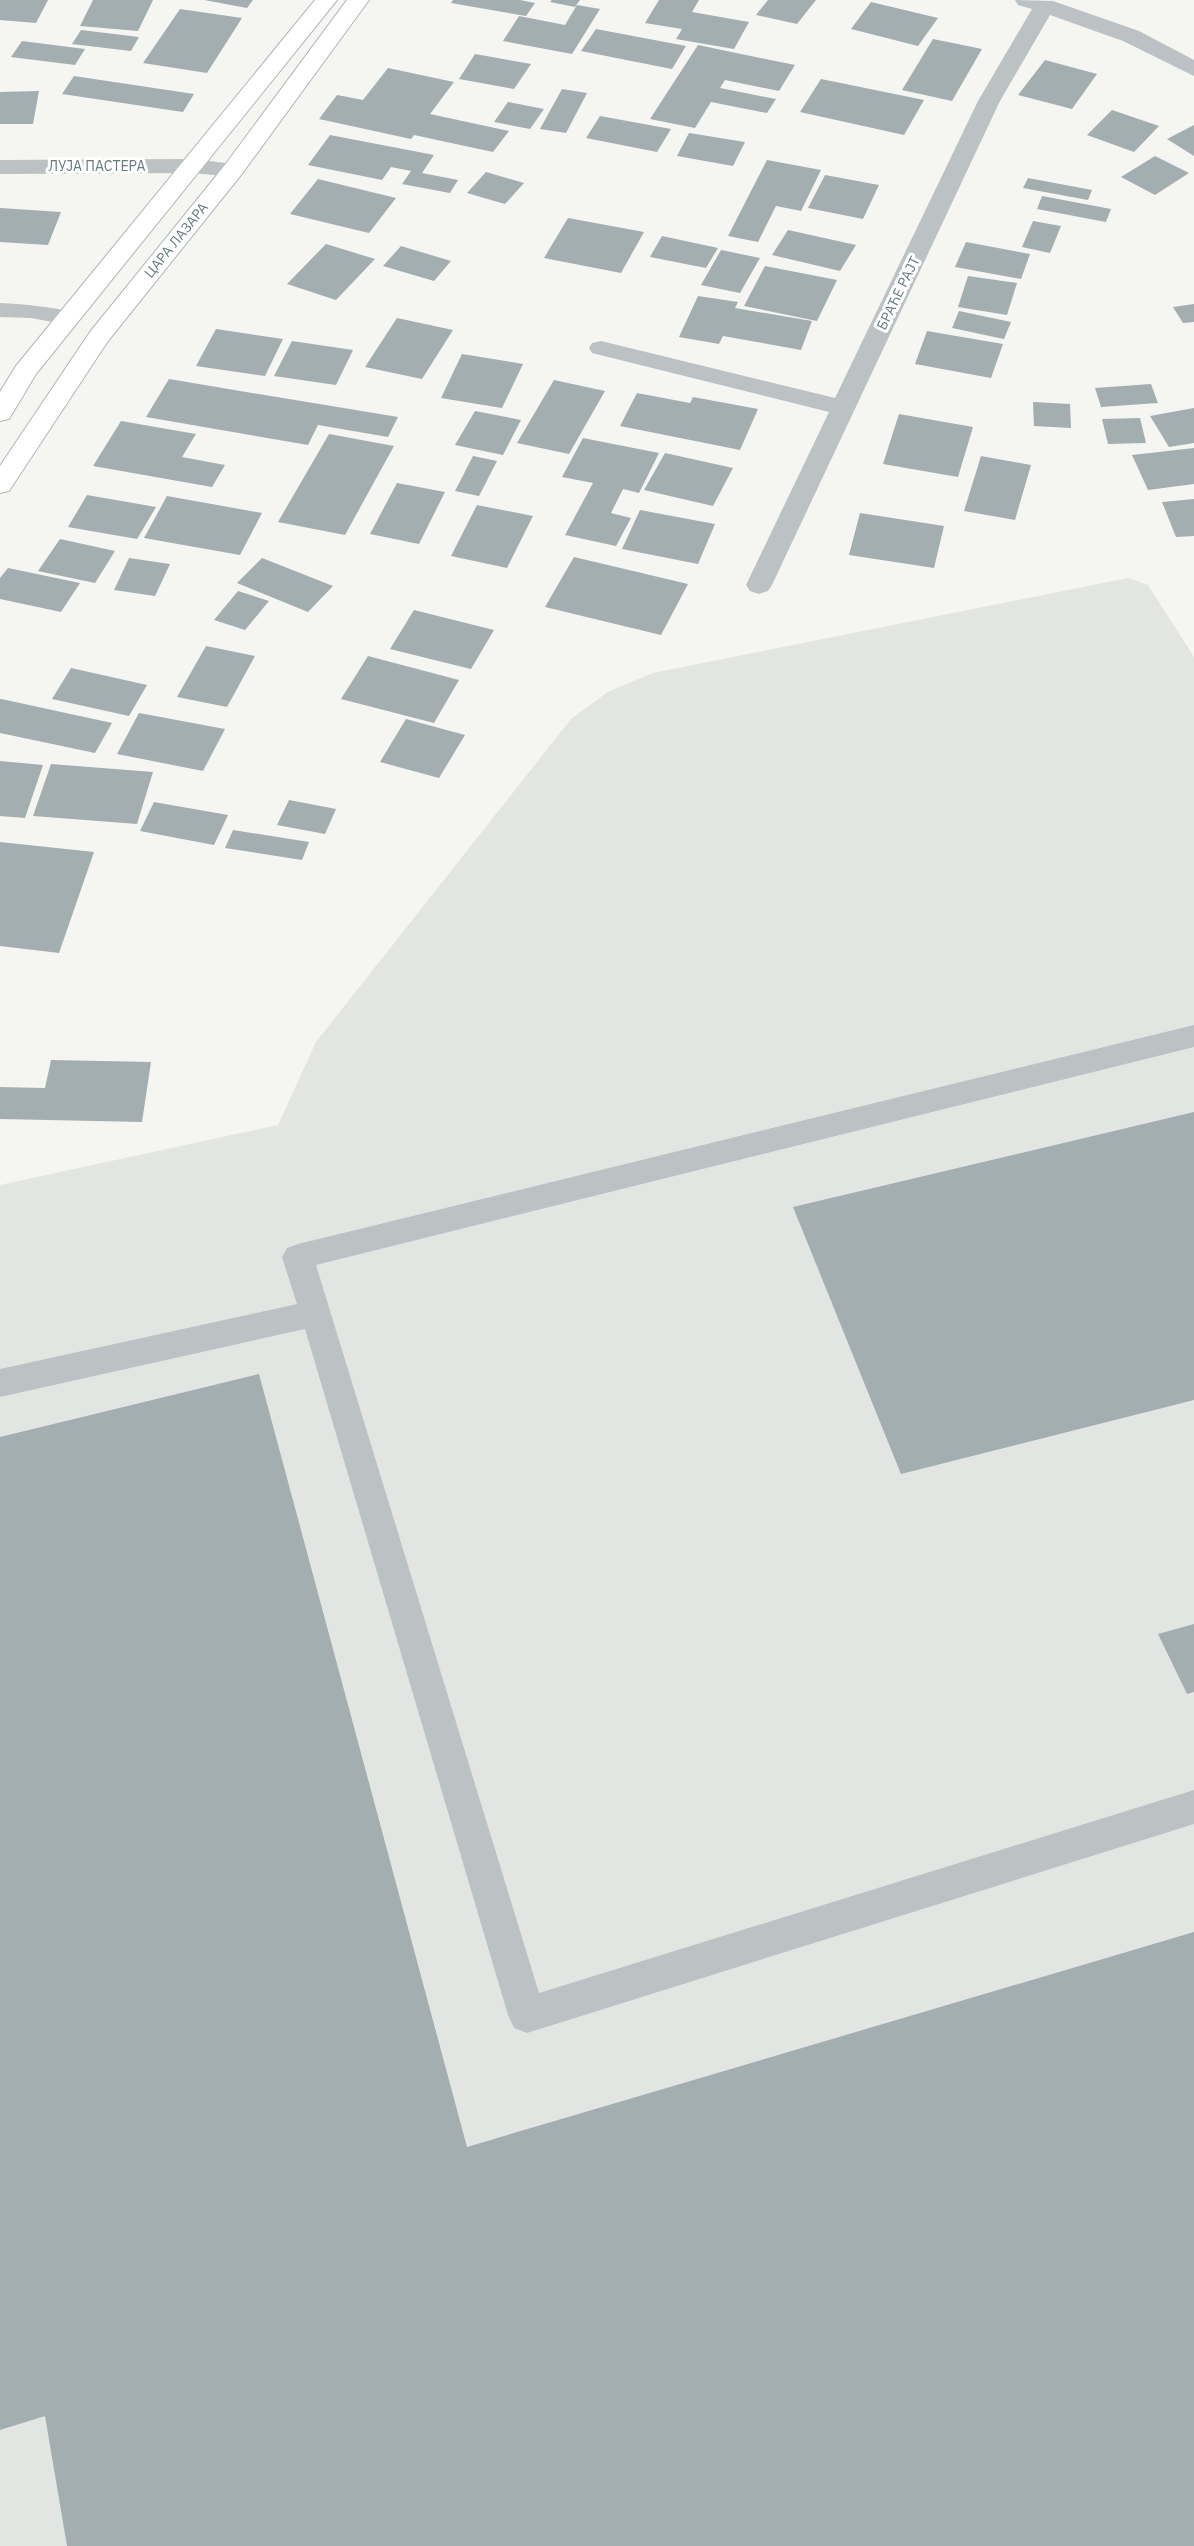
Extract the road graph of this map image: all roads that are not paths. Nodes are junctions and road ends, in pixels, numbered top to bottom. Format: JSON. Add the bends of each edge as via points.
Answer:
{"nodes":[{"id":1,"x":326,"y":0,"type":"edge"},
{"id":2,"x":358,"y":0,"type":"edge"},
{"id":3,"x":1035,"y":3,"type":"edge"},
{"id":4,"x":1131,"y":36,"type":"junction"},
{"id":5,"x":1184,"y":40,"type":"dead end"},
{"id":6,"x":1194,"y":69,"type":"edge"},
{"id":7,"x":193,"y":166,"type":"junction"},
{"id":8,"x":0,"y":167,"type":"edge"},
{"id":9,"x":233,"y":170,"type":"junction"},
{"id":10,"x":0,"y":310,"type":"edge"},
{"id":11,"x":69,"y":318,"type":"junction"},
{"id":12,"x":601,"y":348,"type":"dead end"},
{"id":13,"x":843,"y":408,"type":"junction"},
{"id":14,"x":0,"y":413,"type":"edge"},
{"id":15,"x":0,"y":485,"type":"edge"},
{"id":16,"x":759,"y":585,"type":"dead end"},
{"id":17,"x":1194,"y":1036,"type":"edge"},
{"id":18,"x":316,"y":1313,"type":"junction"},
{"id":19,"x":0,"y":1383,"type":"edge"},
{"id":20,"x":1194,"y":1807,"type":"edge"}],
"edges":[{"from":1,"to":7,"type":"main road"},
{"from":2,"to":9,"type":"main road","name":"ЦАРА ЛАЗАРА"},
{"from":3,"to":4,"type":"street"},
{"from":3,"to":13,"type":"street","name":"БРАЋЕ РАЈТ"},
{"from":4,"to":5,"type":"street"},
{"from":4,"to":6,"type":"street"},
{"from":7,"to":8,"type":"street","name":"ЛУЈА ПАСТЕРА"},
{"from":7,"to":9,"type":"street","name":"ЛУЈА ПАСТЕРА"},
{"from":7,"to":11,"type":"main road"},
{"from":9,"to":15,"type":"main road","name":"ЦАРА ЛАЗАРА","via":[[99,337]]},
{"from":10,"to":11,"type":"lane"},
{"from":11,"to":14,"type":"main road","via":[[25,371]]},
{"from":12,"to":13,"type":"street"},
{"from":13,"to":16,"type":"street","name":"БРАЋЕ РАЈТ"},
{"from":17,"to":18,"type":"lane","via":[[298,1257]]},
{"from":18,"to":19,"type":"lane"},
{"from":18,"to":20,"type":"lane","via":[[527,2015]]}]}
